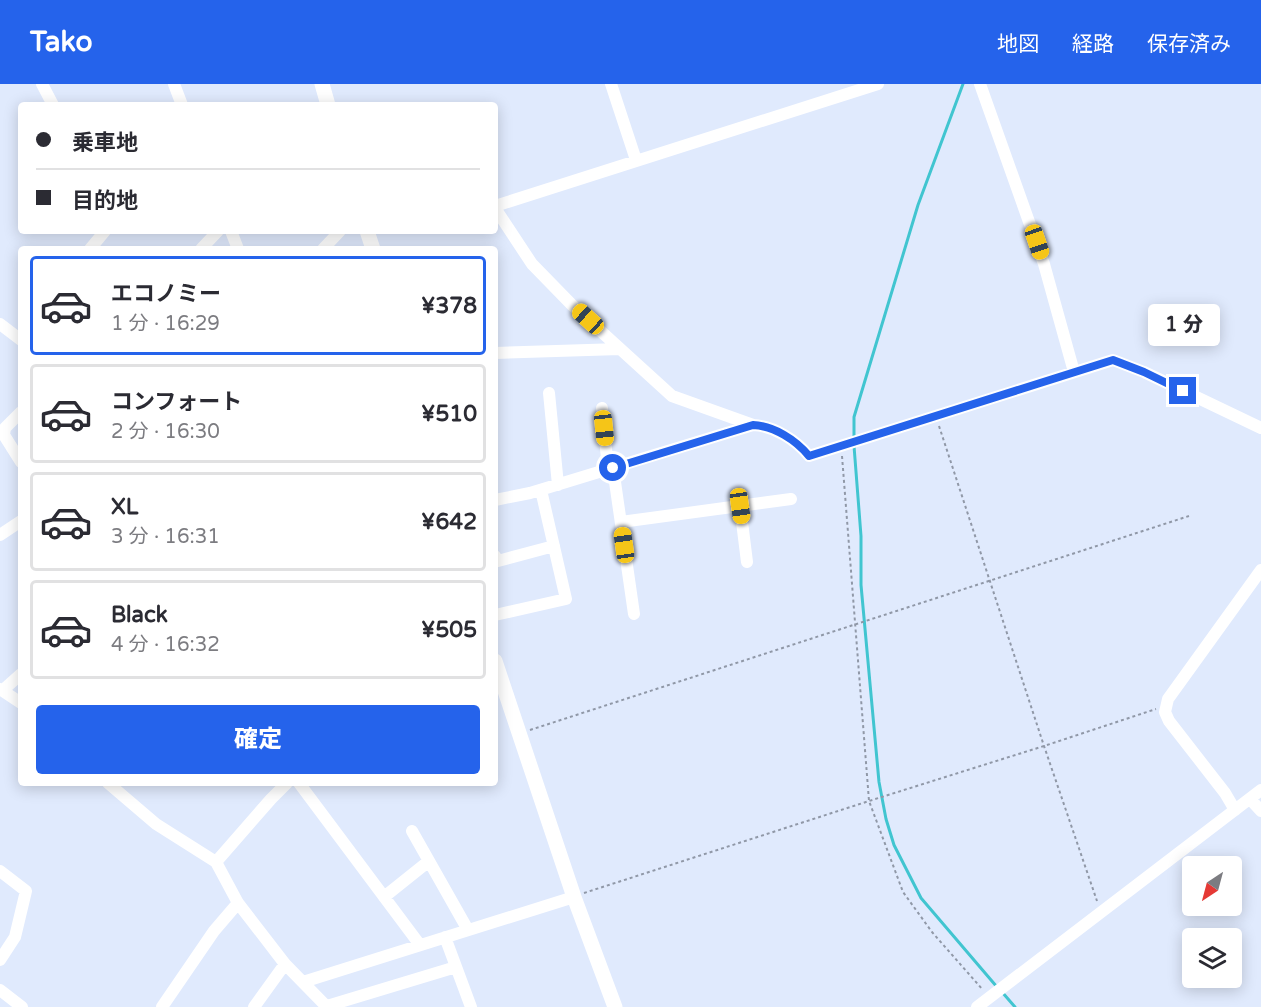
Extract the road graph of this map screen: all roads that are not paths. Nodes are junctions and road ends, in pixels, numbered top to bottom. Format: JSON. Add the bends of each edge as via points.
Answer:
{"nodes":[{"id":1,"x":42,"y":84,"type":"edge"},
{"id":2,"x":174,"y":84,"type":"edge"},
{"id":3,"x":322,"y":84,"type":"edge"},
{"id":4,"x":611,"y":84,"type":"edge"},
{"id":5,"x":878,"y":84,"type":"edge"},
{"id":6,"x":980,"y":84,"type":"edge"},
{"id":7,"x":51,"y":102,"type":"edge"},
{"id":8,"x":181,"y":102,"type":"edge"},
{"id":9,"x":327,"y":102,"type":"edge"},
{"id":10,"x":636,"y":160,"type":"junction"},
{"id":11,"x":498,"y":206,"type":"edge"},
{"id":12,"x":498,"y":212,"type":"edge"},
{"id":13,"x":102,"y":234,"type":"edge"},
{"id":14,"x":215,"y":234,"type":"edge"},
{"id":15,"x":337,"y":234,"type":"edge"},
{"id":16,"x":92,"y":246,"type":"edge"},
{"id":17,"x":204,"y":246,"type":"edge"},
{"id":18,"x":326,"y":246,"type":"edge"},
{"id":19,"x":0,"y":324,"type":"edge"},
{"id":20,"x":18,"y":337,"type":"edge"},
{"id":21,"x":620,"y":349,"type":"junction"},
{"id":22,"x":498,"y":352,"type":"edge"},
{"id":23,"x":1074,"y":372,"type":"junction"},
{"id":24,"x":549,"y":393,"type":"dead end"},
{"id":25,"x":602,"y":408,"type":"dead end"},
{"id":26,"x":18,"y":415,"type":"edge"},
{"id":27,"x":753,"y":425,"type":"junction"},
{"id":28,"x":1261,"y":428,"type":"edge"},
{"id":29,"x":18,"y":457,"type":"edge"},
{"id":30,"x":611,"y":469,"type":"junction"},
{"id":31,"x":558,"y":485,"type":"junction"},
{"id":32,"x":541,"y":490,"type":"junction"},
{"id":33,"x":498,"y":499,"type":"edge"},
{"id":34,"x":791,"y":499,"type":"dead end"},
{"id":35,"x":740,"y":506,"type":"junction"},
{"id":36,"x":621,"y":522,"type":"junction"},
{"id":37,"x":18,"y":523,"type":"edge"},
{"id":38,"x":0,"y":535,"type":"edge"},
{"id":39,"x":554,"y":546,"type":"junction"},
{"id":40,"x":498,"y":561,"type":"edge"},
{"id":41,"x":747,"y":562,"type":"dead end"},
{"id":42,"x":1261,"y":570,"type":"edge"},
{"id":43,"x":498,"y":614,"type":"edge"},
{"id":44,"x":634,"y":614,"type":"dead end"},
{"id":45,"x":498,"y":671,"type":"edge"},
{"id":46,"x":18,"y":676,"type":"edge"},
{"id":47,"x":1,"y":690,"type":"edge"},
{"id":48,"x":18,"y":701,"type":"edge"},
{"id":49,"x":113,"y":786,"type":"edge"},
{"id":50,"x":284,"y":786,"type":"edge"},
{"id":51,"x":301,"y":786,"type":"edge"},
{"id":52,"x":1261,"y":790,"type":"edge"},
{"id":53,"x":1250,"y":799,"type":"junction"},
{"id":54,"x":1236,"y":810,"type":"junction"},
{"id":55,"x":1261,"y":811,"type":"edge"},
{"id":56,"x":412,"y":831,"type":"dead end"},
{"id":57,"x":429,"y":861,"type":"junction"},
{"id":58,"x":216,"y":862,"type":"junction"},
{"id":59,"x":0,"y":872,"type":"edge"},
{"id":60,"x":384,"y":897,"type":"junction"},
{"id":61,"x":574,"y":897,"type":"junction"},
{"id":62,"x":238,"y":903,"type":"junction"},
{"id":63,"x":468,"y":930,"type":"junction"},
{"id":64,"x":445,"y":937,"type":"junction"},
{"id":65,"x":420,"y":945,"type":"junction"},
{"id":66,"x":0,"y":960,"type":"edge"},
{"id":67,"x":285,"y":964,"type":"junction"},
{"id":68,"x":456,"y":967,"type":"junction"},
{"id":69,"x":303,"y":982,"type":"junction"},
{"id":70,"x":0,"y":990,"type":"edge"},
{"id":71,"x":22,"y":1007,"type":"edge"},
{"id":72,"x":162,"y":1007,"type":"edge"},
{"id":73,"x":254,"y":1007,"type":"edge"},
{"id":74,"x":327,"y":1007,"type":"edge"},
{"id":75,"x":471,"y":1007,"type":"edge"},
{"id":76,"x":615,"y":1007,"type":"edge"},
{"id":77,"x":977,"y":1007,"type":"edge"}],
"edges":[{"from":1,"to":7,"type":"street"},
{"from":2,"to":8,"type":"street"},
{"from":3,"to":9,"type":"street"},
{"from":4,"to":10,"type":"street"},
{"from":5,"to":10,"type":"street"},
{"from":6,"to":23,"type":"street","via":[[1044,264]]},
{"from":10,"to":11,"type":"street"},
{"from":12,"to":21,"type":"street","via":[[532,264]]},
{"from":13,"to":16,"type":"street"},
{"from":14,"to":17,"type":"street"},
{"from":15,"to":18,"type":"street"},
{"from":19,"to":20,"type":"street"},
{"from":21,"to":22,"type":"street"},
{"from":21,"to":27,"type":"street","via":[[672,396]]},
{"from":23,"to":27,"type":"street","via":[[809,456],[779,432]]},
{"from":23,"to":28,"type":"street","via":[[1113,360]]},
{"from":24,"to":31,"type":"street"},
{"from":25,"to":30,"type":"street"},
{"from":26,"to":29,"type":"street","via":[[5,428],[4,435]]},
{"from":27,"to":30,"type":"street"},
{"from":30,"to":31,"type":"street"},
{"from":30,"to":36,"type":"street"},
{"from":31,"to":32,"type":"street"},
{"from":32,"to":33,"type":"street"},
{"from":32,"to":39,"type":"street"},
{"from":34,"to":35,"type":"street"},
{"from":35,"to":36,"type":"street"},
{"from":35,"to":41,"type":"street"},
{"from":36,"to":44,"type":"street"},
{"from":37,"to":38,"type":"street"},
{"from":39,"to":40,"type":"street"},
{"from":39,"to":43,"type":"street","via":[[566,598]]},
{"from":42,"to":54,"type":"street","via":[[1168,699],[1166,712]]},
{"from":45,"to":61,"type":"street"},
{"from":46,"to":47,"type":"street"},
{"from":47,"to":48,"type":"street"},
{"from":49,"to":58,"type":"street","via":[[156,824]]},
{"from":50,"to":58,"type":"street"},
{"from":51,"to":60,"type":"street"},
{"from":52,"to":53,"type":"street"},
{"from":53,"to":54,"type":"street"},
{"from":53,"to":55,"type":"street"},
{"from":54,"to":77,"type":"street"},
{"from":56,"to":57,"type":"street"},
{"from":57,"to":60,"type":"street"},
{"from":57,"to":63,"type":"street"},
{"from":58,"to":62,"type":"street"},
{"from":59,"to":66,"type":"street","via":[[26,891],[15,937]]},
{"from":60,"to":65,"type":"street"},
{"from":61,"to":63,"type":"street"},
{"from":61,"to":76,"type":"street"},
{"from":62,"to":67,"type":"street"},
{"from":62,"to":72,"type":"street"},
{"from":63,"to":64,"type":"street"},
{"from":64,"to":65,"type":"street"},
{"from":64,"to":68,"type":"street"},
{"from":65,"to":69,"type":"street"},
{"from":67,"to":69,"type":"street"},
{"from":67,"to":73,"type":"street"},
{"from":68,"to":74,"type":"street"},
{"from":68,"to":75,"type":"street"},
{"from":69,"to":74,"type":"street"},
{"from":70,"to":71,"type":"street"}]}
